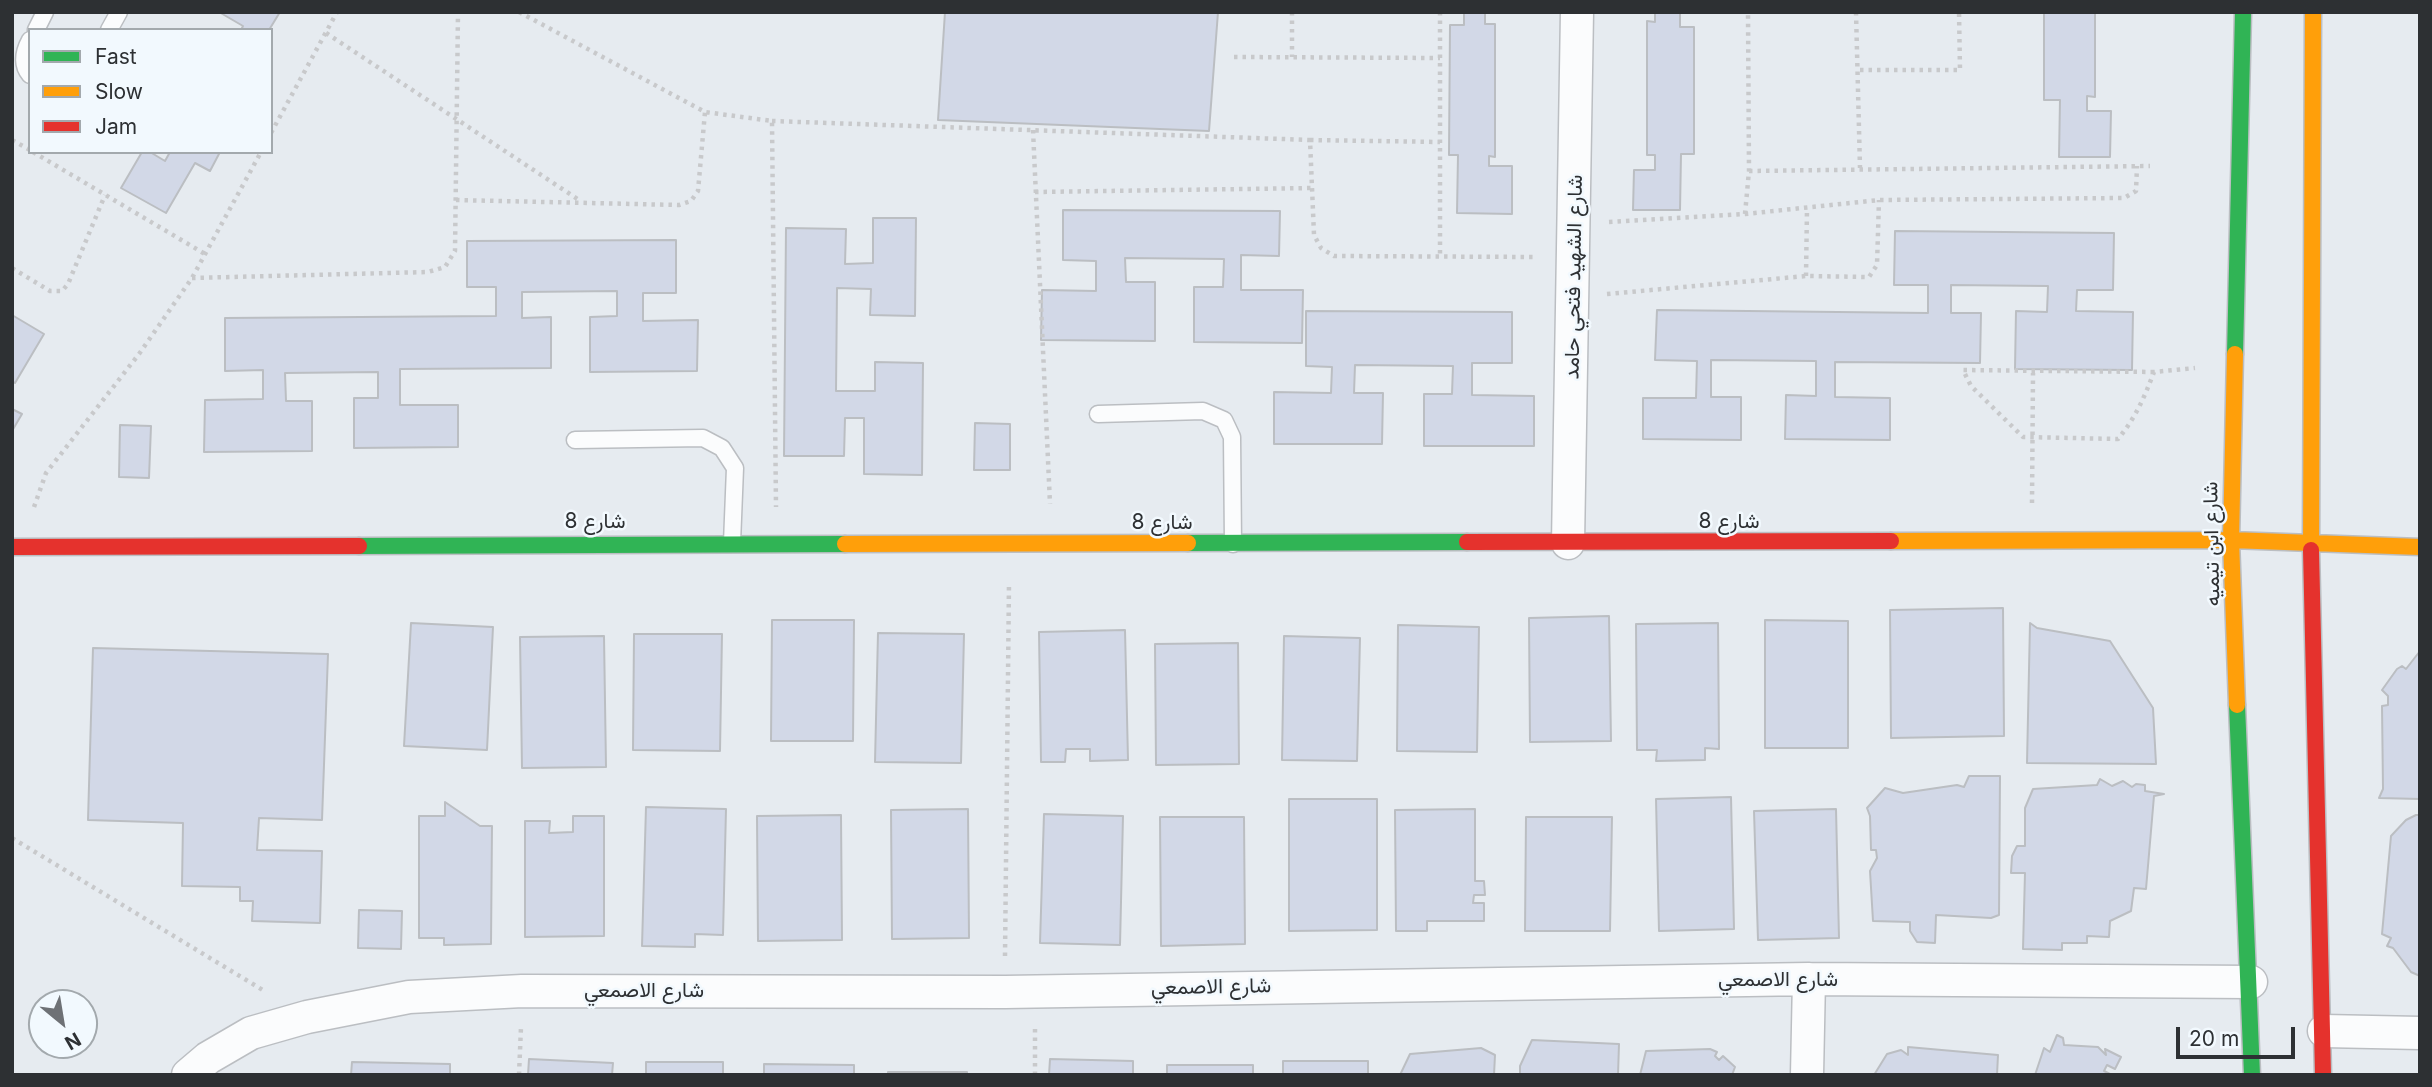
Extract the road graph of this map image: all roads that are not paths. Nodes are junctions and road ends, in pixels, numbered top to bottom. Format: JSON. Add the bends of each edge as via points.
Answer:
{"nodes":[{"id":1,"x":45,"y":12,"type":"edge"},
{"id":2,"x":119,"y":12,"type":"edge"},
{"id":3,"x":1577,"y":12,"type":"edge"},
{"id":4,"x":2243,"y":12,"type":"edge"},
{"id":5,"x":2314,"y":12,"type":"edge"},
{"id":6,"x":37,"y":28,"type":"edge"},
{"id":7,"x":110,"y":28,"type":"edge"},
{"id":8,"x":28,"y":44,"type":"edge"},
{"id":9,"x":28,"y":73,"type":"edge"},
{"id":10,"x":1098,"y":414,"type":"dead end"},
{"id":11,"x":575,"y":440,"type":"dead end"},
{"id":12,"x":2231,"y":540,"type":"junction"},
{"id":13,"x":2311,"y":541,"type":"junction"},
{"id":14,"x":732,"y":543,"type":"junction"},
{"id":15,"x":1568,"y":543,"type":"junction"},
{"id":16,"x":1233,"y":544,"type":"junction"},
{"id":17,"x":17,"y":546,"type":"edge"},
{"id":18,"x":2420,"y":547,"type":"edge"},
{"id":19,"x":1809,"y":979,"type":"junction"},
{"id":20,"x":2250,"y":982,"type":"junction"},
{"id":21,"x":2324,"y":1031,"type":"junction"},
{"id":22,"x":2420,"y":1033,"type":"edge"},
{"id":23,"x":188,"y":1075,"type":"edge"},
{"id":24,"x":1807,"y":1075,"type":"edge"},
{"id":25,"x":2252,"y":1075,"type":"edge"},
{"id":26,"x":2323,"y":1075,"type":"edge"}],
"edges":[{"from":1,"to":6,"type":"lane"},
{"from":2,"to":7,"type":"lane"},
{"from":3,"to":15,"type":"street","name":"شارع الشهيد فتحي حامد"},
{"from":4,"to":12,"type":"street","name":"شارع ابن تيميه"},
{"from":5,"to":13,"type":"street"},
{"from":8,"to":9,"type":"lane","via":[[24,51]]},
{"from":10,"to":16,"type":"lane","via":[[1203,411],[1224,420],[1232,437]]},
{"from":11,"to":14,"type":"lane","via":[[704,438],[722,447],[735,468]]},
{"from":12,"to":13,"type":"street","name":"شارع 8"},
{"from":12,"to":15,"type":"street","name":"شارع 8"},
{"from":12,"to":20,"type":"street","name":"شارع ابن تيميه"},
{"from":13,"to":18,"type":"street","name":"شارع 8"},
{"from":13,"to":21,"type":"street"},
{"from":14,"to":16,"type":"street","name":"شارع 8"},
{"from":14,"to":17,"type":"street","name":"شارع 8"},
{"from":15,"to":16,"type":"street","name":"شارع 8"},
{"from":19,"to":20,"type":"street","name":"شارع الاصمعي"},
{"from":19,"to":23,"type":"street","name":"شارع الاصمعي","via":[[1020,990],[522,991],[409,997],[251,1033]]},
{"from":19,"to":24,"type":"street"},
{"from":20,"to":25,"type":"street","name":"شارع ابن تيميه"},
{"from":21,"to":22,"type":"street"},
{"from":21,"to":26,"type":"street"}]}
